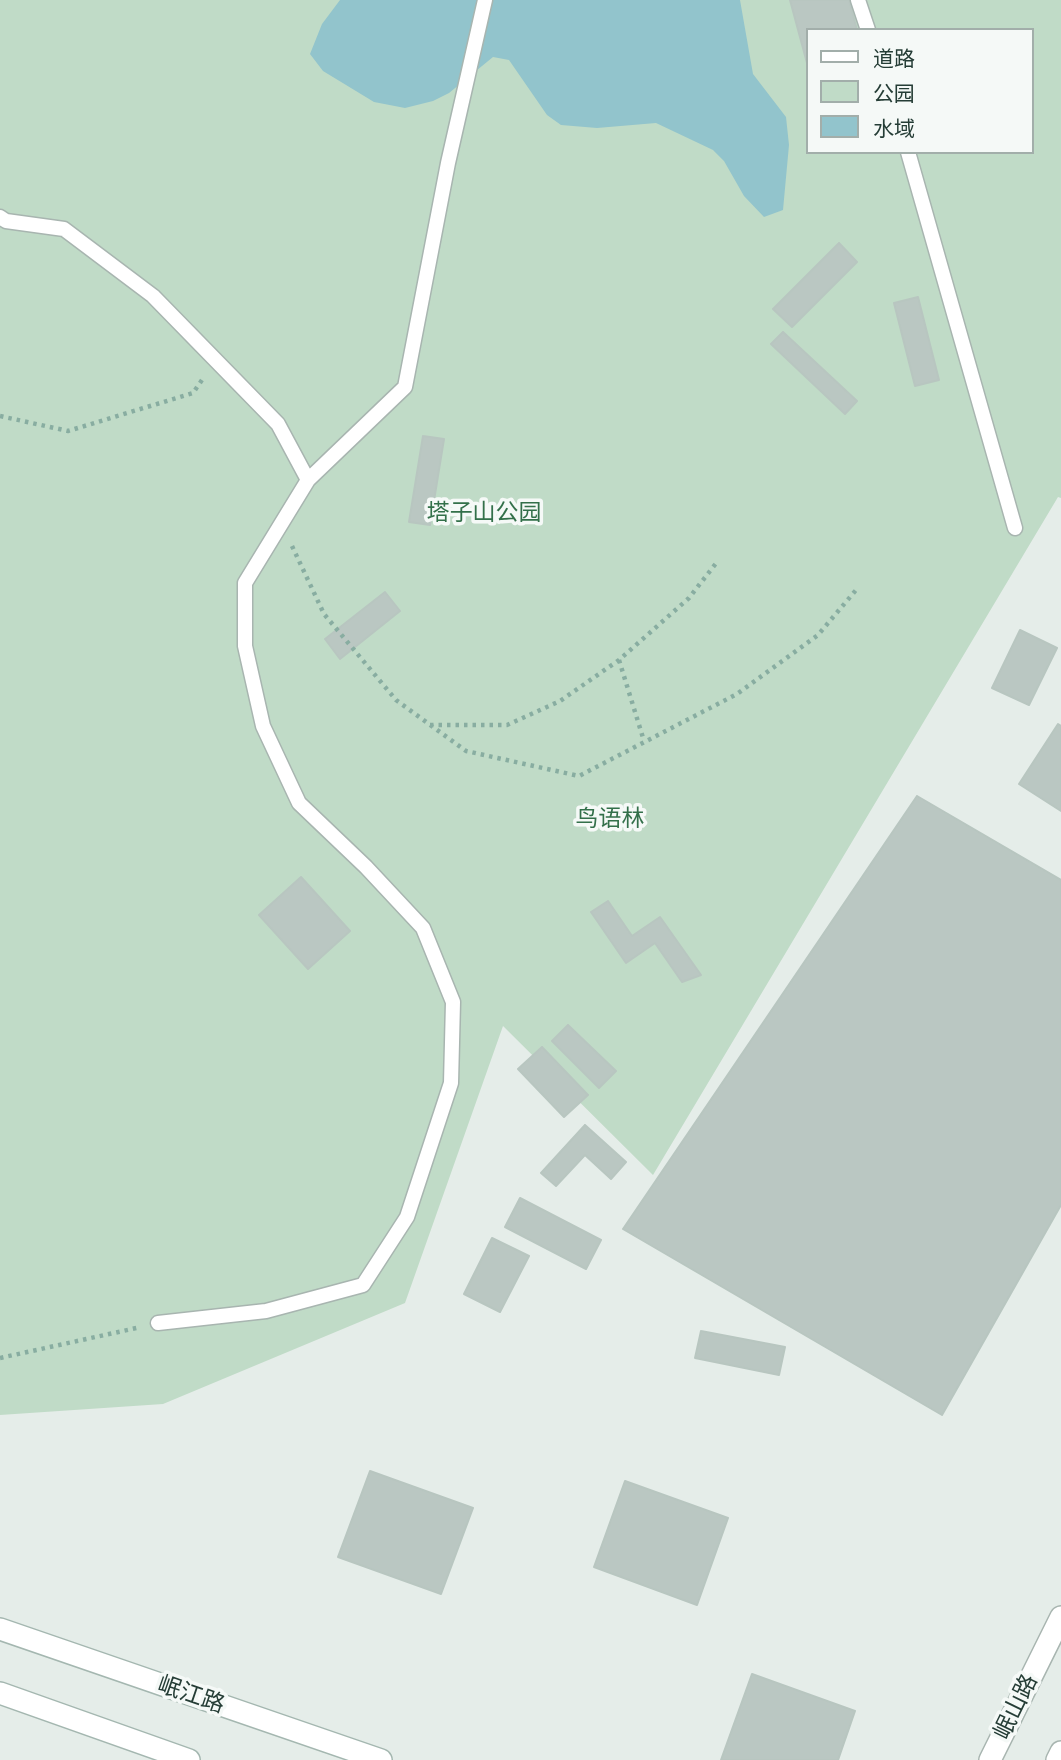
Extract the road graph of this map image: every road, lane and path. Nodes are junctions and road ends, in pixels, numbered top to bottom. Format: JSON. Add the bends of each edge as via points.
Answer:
{"nodes":[{"id":1,"x":485,"y":0,"type":"edge"},
{"id":2,"x":858,"y":0,"type":"edge"},
{"id":3,"x":867,"y":28,"type":"edge"},
{"id":4,"x":909,"y":154,"type":"edge"},
{"id":5,"x":0,"y":217,"type":"edge"},
{"id":6,"x":215,"y":362,"type":"junction"},
{"id":7,"x":0,"y":416,"type":"edge"},
{"id":8,"x":307,"y":480,"type":"junction"},
{"id":9,"x":281,"y":523,"type":"junction"},
{"id":10,"x":1015,"y":528,"type":"dead end"},
{"id":11,"x":717,"y":562,"type":"dead end"},
{"id":12,"x":856,"y":590,"type":"dead end"},
{"id":13,"x":619,"y":660,"type":"junction"},
{"id":14,"x":429,"y":725,"type":"junction"},
{"id":15,"x":644,"y":741,"type":"junction"},
{"id":16,"x":159,"y":1324,"type":"joint"},
{"id":17,"x":0,"y":1358,"type":"edge"},
{"id":18,"x":1061,"y":1617,"type":"edge"},
{"id":19,"x":0,"y":1629,"type":"edge"},
{"id":20,"x":0,"y":1693,"type":"edge"},
{"id":21,"x":1061,"y":1752,"type":"edge"},
{"id":22,"x":189,"y":1760,"type":"edge"},
{"id":23,"x":381,"y":1760,"type":"edge"},
{"id":24,"x":990,"y":1760,"type":"edge"},
{"id":25,"x":1057,"y":1760,"type":"edge"}],
"edges":[{"from":1,"to":8,"type":"lane","via":[[405,387]]},
{"from":2,"to":3,"type":"lane"},
{"from":4,"to":10,"type":"lane"},
{"from":5,"to":6,"type":"lane","via":[[64,229],[152,296]]},
{"from":6,"to":7,"type":"path","via":[[192,393],[68,431]]},
{"from":6,"to":8,"type":"lane","via":[[278,424]]},
{"from":8,"to":9,"type":"lane"},
{"from":9,"to":14,"type":"path","via":[[324,614],[396,700]]},
{"from":9,"to":16,"type":"lane","via":[[245,583],[244,646],[263,726],[299,803],[423,928],[453,1002],[451,1083],[407,1217],[363,1285],[266,1311]]},
{"from":11,"to":13,"type":"path","via":[[689,598]]},
{"from":12,"to":15,"type":"path","via":[[818,635],[737,694]]},
{"from":13,"to":14,"type":"path","via":[[560,701],[507,725]]},
{"from":13,"to":15,"type":"path"},
{"from":14,"to":15,"type":"path","via":[[466,751],[579,776]]},
{"from":16,"to":17,"type":"path"},
{"from":18,"to":24,"type":"main road","name":"岷山路"},
{"from":19,"to":23,"type":"main road","name":"岷江路"},
{"from":20,"to":22,"type":"main road"},
{"from":21,"to":25,"type":"main road"}]}
